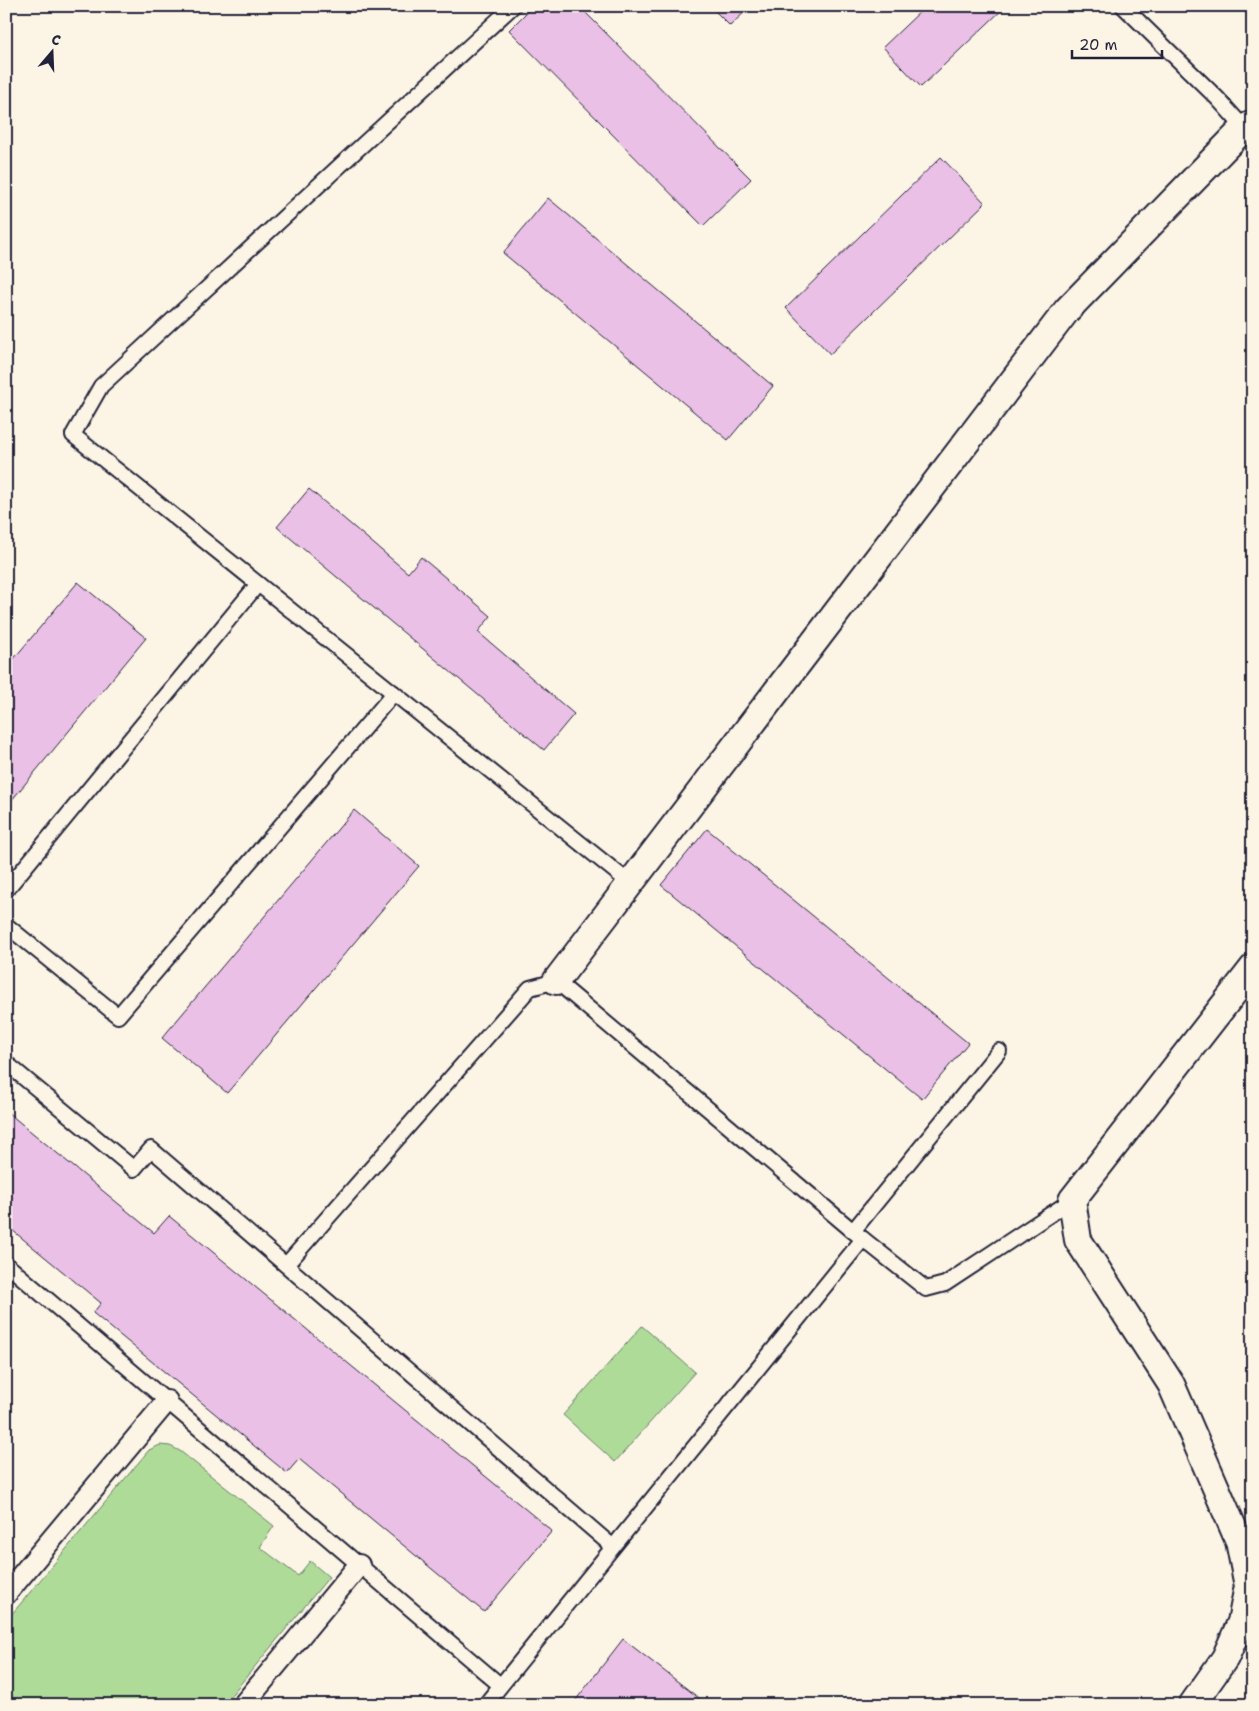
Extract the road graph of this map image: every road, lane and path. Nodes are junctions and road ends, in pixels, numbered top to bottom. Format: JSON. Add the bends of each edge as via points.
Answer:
{"nodes":[{"id":1,"x":514,"y":6,"type":"edge"},
{"id":2,"x":1123,"y":6,"type":"edge"},
{"id":3,"x":1248,"y":126,"type":"edge"},
{"id":4,"x":258,"y":584,"type":"junction"},
{"id":5,"x":394,"y":693,"type":"junction"},
{"id":6,"x":631,"y":884,"type":"junction"},
{"id":7,"x":6,"y":890,"type":"edge"},
{"id":8,"x":6,"y":925,"type":"edge"},
{"id":9,"x":1253,"y":968,"type":"edge"},
{"id":10,"x":556,"y":980,"type":"junction"},
{"id":11,"x":999,"y":1051,"type":"dead end"},
{"id":12,"x":6,"y":1062,"type":"edge"},
{"id":13,"x":1072,"y":1200,"type":"junction"},
{"id":14,"x":858,"y":1235,"type":"junction"},
{"id":15,"x":6,"y":1264,"type":"edge"},
{"id":16,"x":286,"y":1265,"type":"junction"},
{"id":17,"x":167,"y":1401,"type":"junction"},
{"id":18,"x":612,"y":1546,"type":"junction"},
{"id":19,"x":359,"y":1564,"type":"junction"},
{"id":20,"x":6,"y":1594,"type":"edge"},
{"id":21,"x":500,"y":1685,"type":"junction"},
{"id":22,"x":243,"y":1705,"type":"edge"},
{"id":23,"x":485,"y":1705,"type":"edge"},
{"id":24,"x":1192,"y":1705,"type":"edge"}],
"edges":[{"from":1,"to":4,"type":"lane","via":[[101,386],[73,435]]},
{"from":2,"to":3,"type":"lane"},
{"from":3,"to":6,"type":"street","via":[[1067,310]]},
{"from":4,"to":5,"type":"lane"},
{"from":4,"to":7,"type":"lane"},
{"from":5,"to":6,"type":"lane"},
{"from":5,"to":8,"type":"lane","via":[[118,1016]]},
{"from":6,"to":10,"type":"street"},
{"from":9,"to":13,"type":"street"},
{"from":10,"to":14,"type":"lane"},
{"from":10,"to":16,"type":"lane","via":[[530,988]]},
{"from":11,"to":14,"type":"lane"},
{"from":12,"to":16,"type":"lane","via":[[134,1169],[151,1149]]},
{"from":13,"to":14,"type":"lane","via":[[945,1284],[926,1288]]},
{"from":13,"to":24,"type":"street","via":[[1078,1240],[1171,1384],[1239,1541],[1248,1586],[1241,1622],[1226,1658]]},
{"from":14,"to":18,"type":"lane"},
{"from":15,"to":17,"type":"lane"},
{"from":16,"to":18,"type":"lane"},
{"from":17,"to":19,"type":"lane"},
{"from":17,"to":20,"type":"street"},
{"from":18,"to":21,"type":"lane"},
{"from":19,"to":21,"type":"lane"},
{"from":19,"to":22,"type":"street"},
{"from":21,"to":23,"type":"lane"}]}
